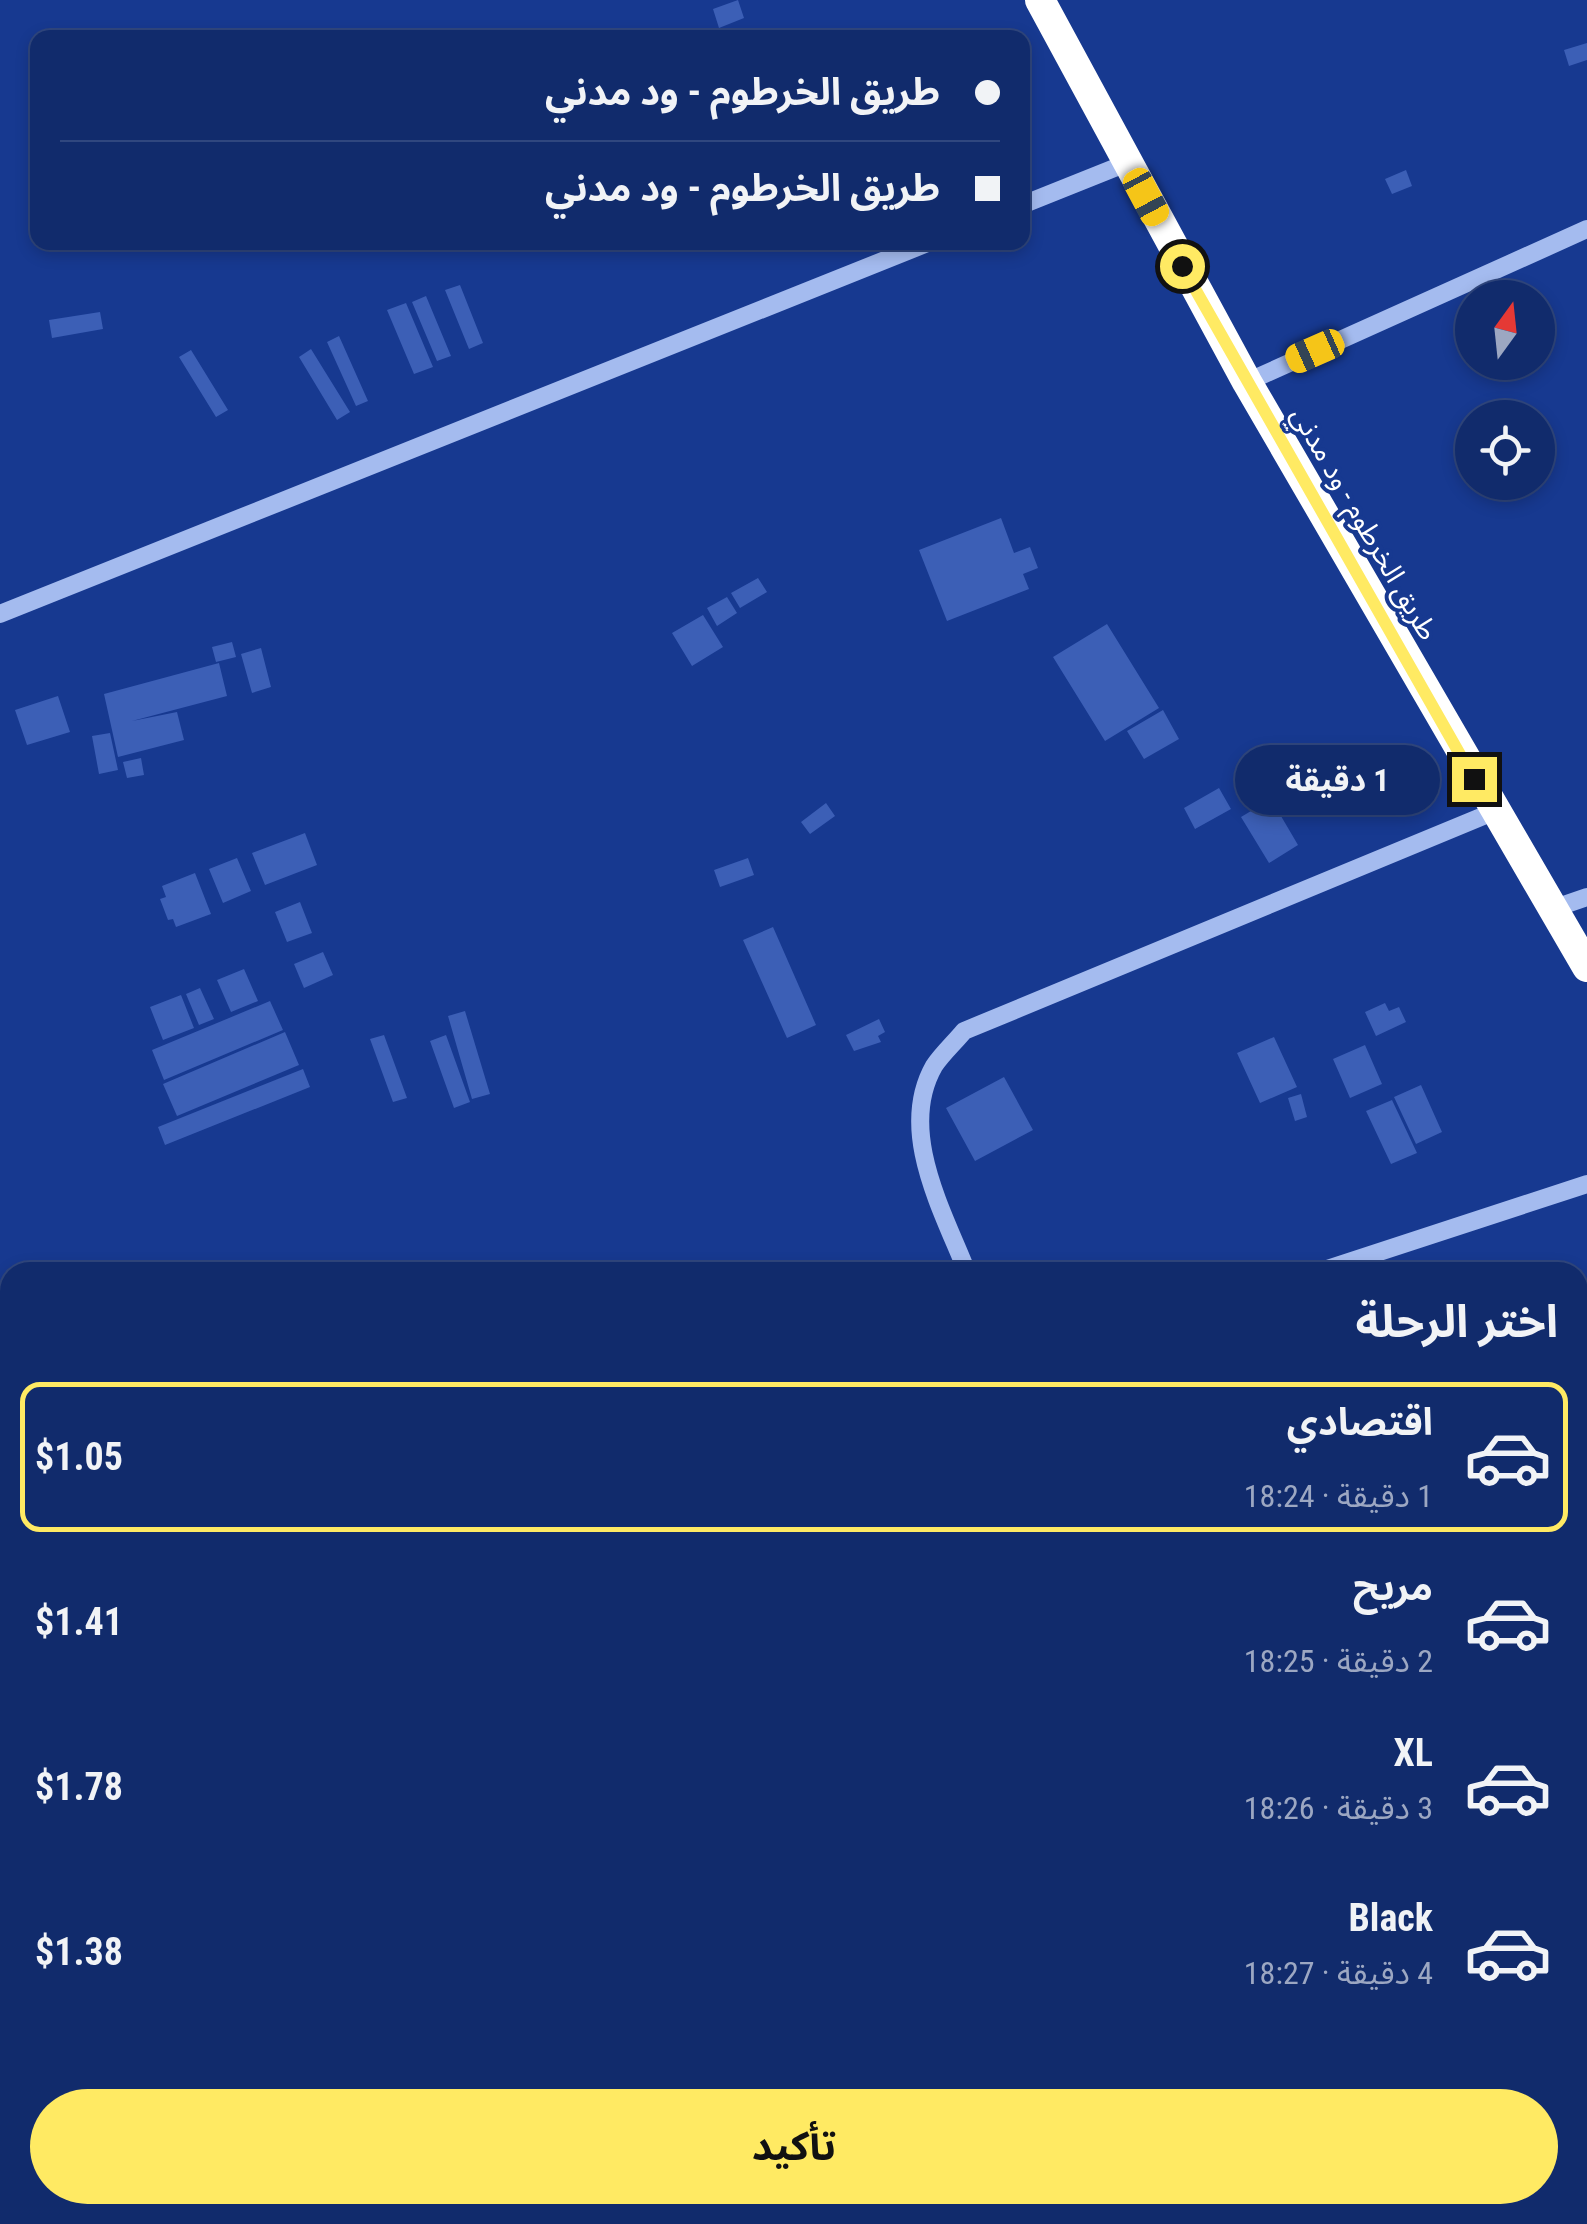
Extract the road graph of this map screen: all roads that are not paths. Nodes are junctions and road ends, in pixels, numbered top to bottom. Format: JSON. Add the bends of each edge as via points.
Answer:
{"nodes":[{"id":1,"x":1040,"y":0,"type":"edge"},
{"id":2,"x":1127,"y":162,"type":"junction"},
{"id":3,"x":1030,"y":202,"type":"edge"},
{"id":4,"x":1587,"y":228,"type":"edge"},
{"id":5,"x":910,"y":250,"type":"edge"},
{"id":6,"x":1247,"y":382,"type":"junction"},
{"id":7,"x":0,"y":614,"type":"edge"},
{"id":8,"x":1493,"y":812,"type":"junction"},
{"id":9,"x":1587,"y":897,"type":"edge"},
{"id":10,"x":1555,"y":908,"type":"junction"},
{"id":11,"x":1587,"y":967,"type":"edge"},
{"id":12,"x":1587,"y":1184,"type":"edge"},
{"id":13,"x":963,"y":1262,"type":"edge"},
{"id":14,"x":1349,"y":1262,"type":"edge"}],
"edges":[{"from":1,"to":2,"type":"highway","name":"طريق الخرطوم - ود مدني"},
{"from":2,"to":3,"type":"lane"},
{"from":2,"to":6,"type":"highway","name":"طريق الخرطوم - ود مدني"},
{"from":4,"to":6,"type":"lane"},
{"from":5,"to":7,"type":"lane"},
{"from":6,"to":8,"type":"highway","name":"طريق الخرطوم - ود مدني"},
{"from":8,"to":10,"type":"highway","name":"طريق الخرطوم - ود مدني"},
{"from":8,"to":13,"type":"lane","via":[[964,1031],[934,1066],[921,1100],[924,1160]]},
{"from":9,"to":10,"type":"lane"},
{"from":10,"to":11,"type":"highway","name":"طريق الخرطوم - ود مدني"},
{"from":12,"to":14,"type":"lane"}]}
